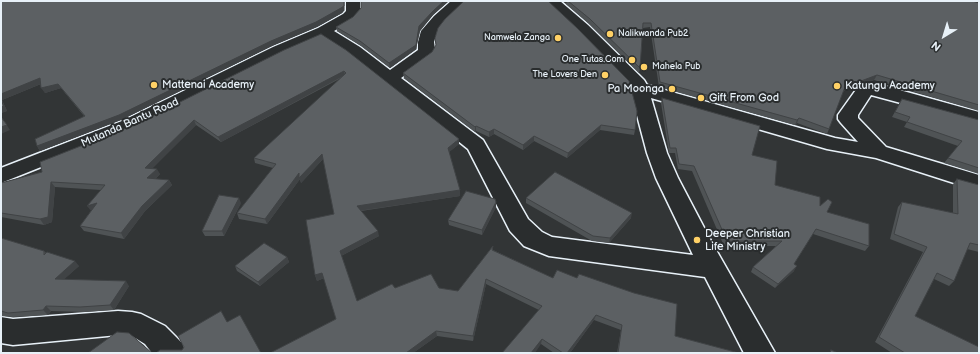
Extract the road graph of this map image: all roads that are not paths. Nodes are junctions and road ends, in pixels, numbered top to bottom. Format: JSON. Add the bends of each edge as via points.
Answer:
{"nodes":[{"id":1,"x":354,"y":1,"type":"edge"},
{"id":2,"x":460,"y":1,"type":"edge"},
{"id":3,"x":552,"y":1,"type":"edge"},
{"id":4,"x":974,"y":1,"type":"edge"},
{"id":5,"x":979,"y":2,"type":"edge"},
{"id":6,"x":323,"y":31,"type":"junction"},
{"id":7,"x":390,"y":78,"type":"junction"},
{"id":8,"x":640,"y":89,"type":"junction"},
{"id":9,"x":979,"y":118,"type":"edge"},
{"id":10,"x":879,"y":152,"type":"junction"},
{"id":11,"x":1,"y":176,"type":"edge"},
{"id":12,"x":979,"y":183,"type":"edge"},
{"id":13,"x":713,"y":268,"type":"junction"},
{"id":14,"x":1,"y":330,"type":"edge"},
{"id":15,"x":171,"y":353,"type":"edge"},
{"id":16,"x":760,"y":353,"type":"edge"}],
"edges":[{"from":1,"to":6,"type":"street","name":"Mutanda Bantu Road","via":[[353,12],[348,17]]},
{"from":2,"to":7,"type":"street","via":[[438,19],[429,31],[425,53]]},
{"from":3,"to":8,"type":"street","via":[[630,75]]},
{"from":4,"to":5,"type":"street"},
{"from":6,"to":7,"type":"street","via":[[354,50]]},
{"from":6,"to":11,"type":"street","name":"Mutanda Bantu Road","via":[[279,50],[129,125]]},
{"from":7,"to":13,"type":"street","via":[[476,145],[519,225],[533,239],[550,246]]},
{"from":8,"to":10,"type":"street","via":[[834,144]]},
{"from":8,"to":13,"type":"street","via":[[657,153],[667,178]]},
{"from":9,"to":10,"type":"street","via":[[869,89],[864,91],[848,119]]},
{"from":10,"to":12,"type":"street"},
{"from":13,"to":16,"type":"street"},
{"from":14,"to":15,"type":"street","via":[[132,324],[155,335]]}]}
